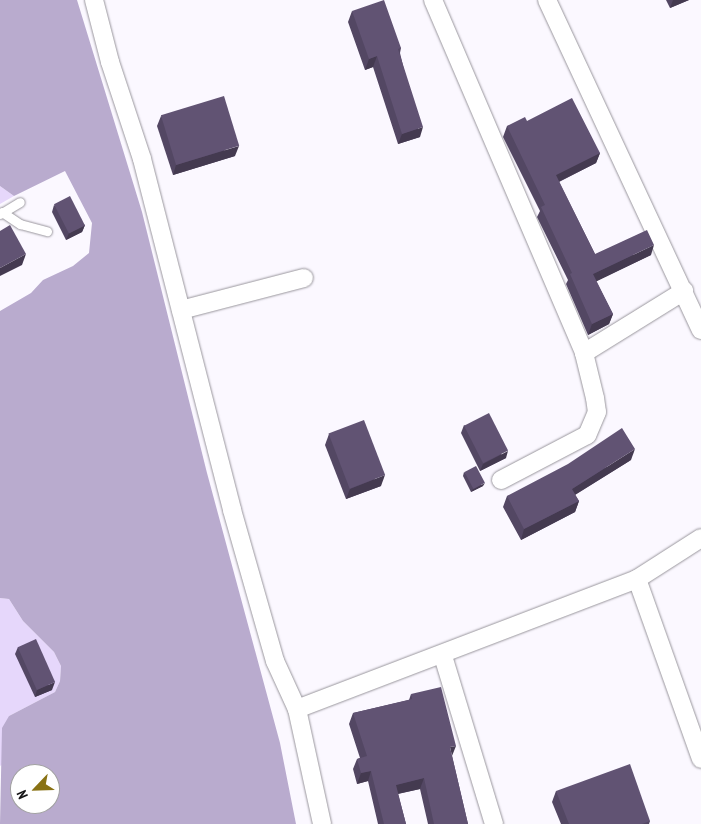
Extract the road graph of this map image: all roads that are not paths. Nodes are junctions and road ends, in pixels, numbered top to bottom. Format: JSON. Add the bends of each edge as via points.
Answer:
{"nodes":[{"id":1,"x":94,"y":0,"type":"edge"},
{"id":2,"x":433,"y":0,"type":"edge"},
{"id":3,"x":547,"y":0,"type":"edge"},
{"id":4,"x":20,"y":202,"type":"dead end"},
{"id":5,"x":1,"y":213,"type":"edge"},
{"id":6,"x":47,"y":231,"type":"dead end"},
{"id":7,"x":304,"y":278,"type":"dead end"},
{"id":8,"x":684,"y":291,"type":"junction"},
{"id":9,"x":181,"y":310,"type":"junction"},
{"id":10,"x":701,"y":330,"type":"edge"},
{"id":11,"x":584,"y":353,"type":"junction"},
{"id":12,"x":501,"y":480,"type":"dead end"},
{"id":13,"x":701,"y":538,"type":"edge"},
{"id":14,"x":637,"y":579,"type":"junction"},
{"id":15,"x":443,"y":656,"type":"junction"},
{"id":16,"x":297,"y":709,"type":"junction"},
{"id":17,"x":701,"y":760,"type":"edge"},
{"id":18,"x":322,"y":824,"type":"edge"},
{"id":19,"x":494,"y":824,"type":"edge"}],
"edges":[{"from":1,"to":9,"type":"street","via":[[110,62],[142,159]]},
{"from":2,"to":11,"type":"street"},
{"from":3,"to":8,"type":"street"},
{"from":4,"to":5,"type":"lane"},
{"from":5,"to":6,"type":"lane","via":[[20,224]]},
{"from":7,"to":9,"type":"street"},
{"from":8,"to":10,"type":"street"},
{"from":8,"to":11,"type":"street"},
{"from":9,"to":16,"type":"street","via":[[275,661]]},
{"from":11,"to":12,"type":"street","via":[[597,412],[591,429],[587,435]]},
{"from":13,"to":14,"type":"street"},
{"from":14,"to":15,"type":"street"},
{"from":14,"to":17,"type":"street"},
{"from":15,"to":16,"type":"street"},
{"from":15,"to":19,"type":"street"},
{"from":16,"to":18,"type":"street"}]}
